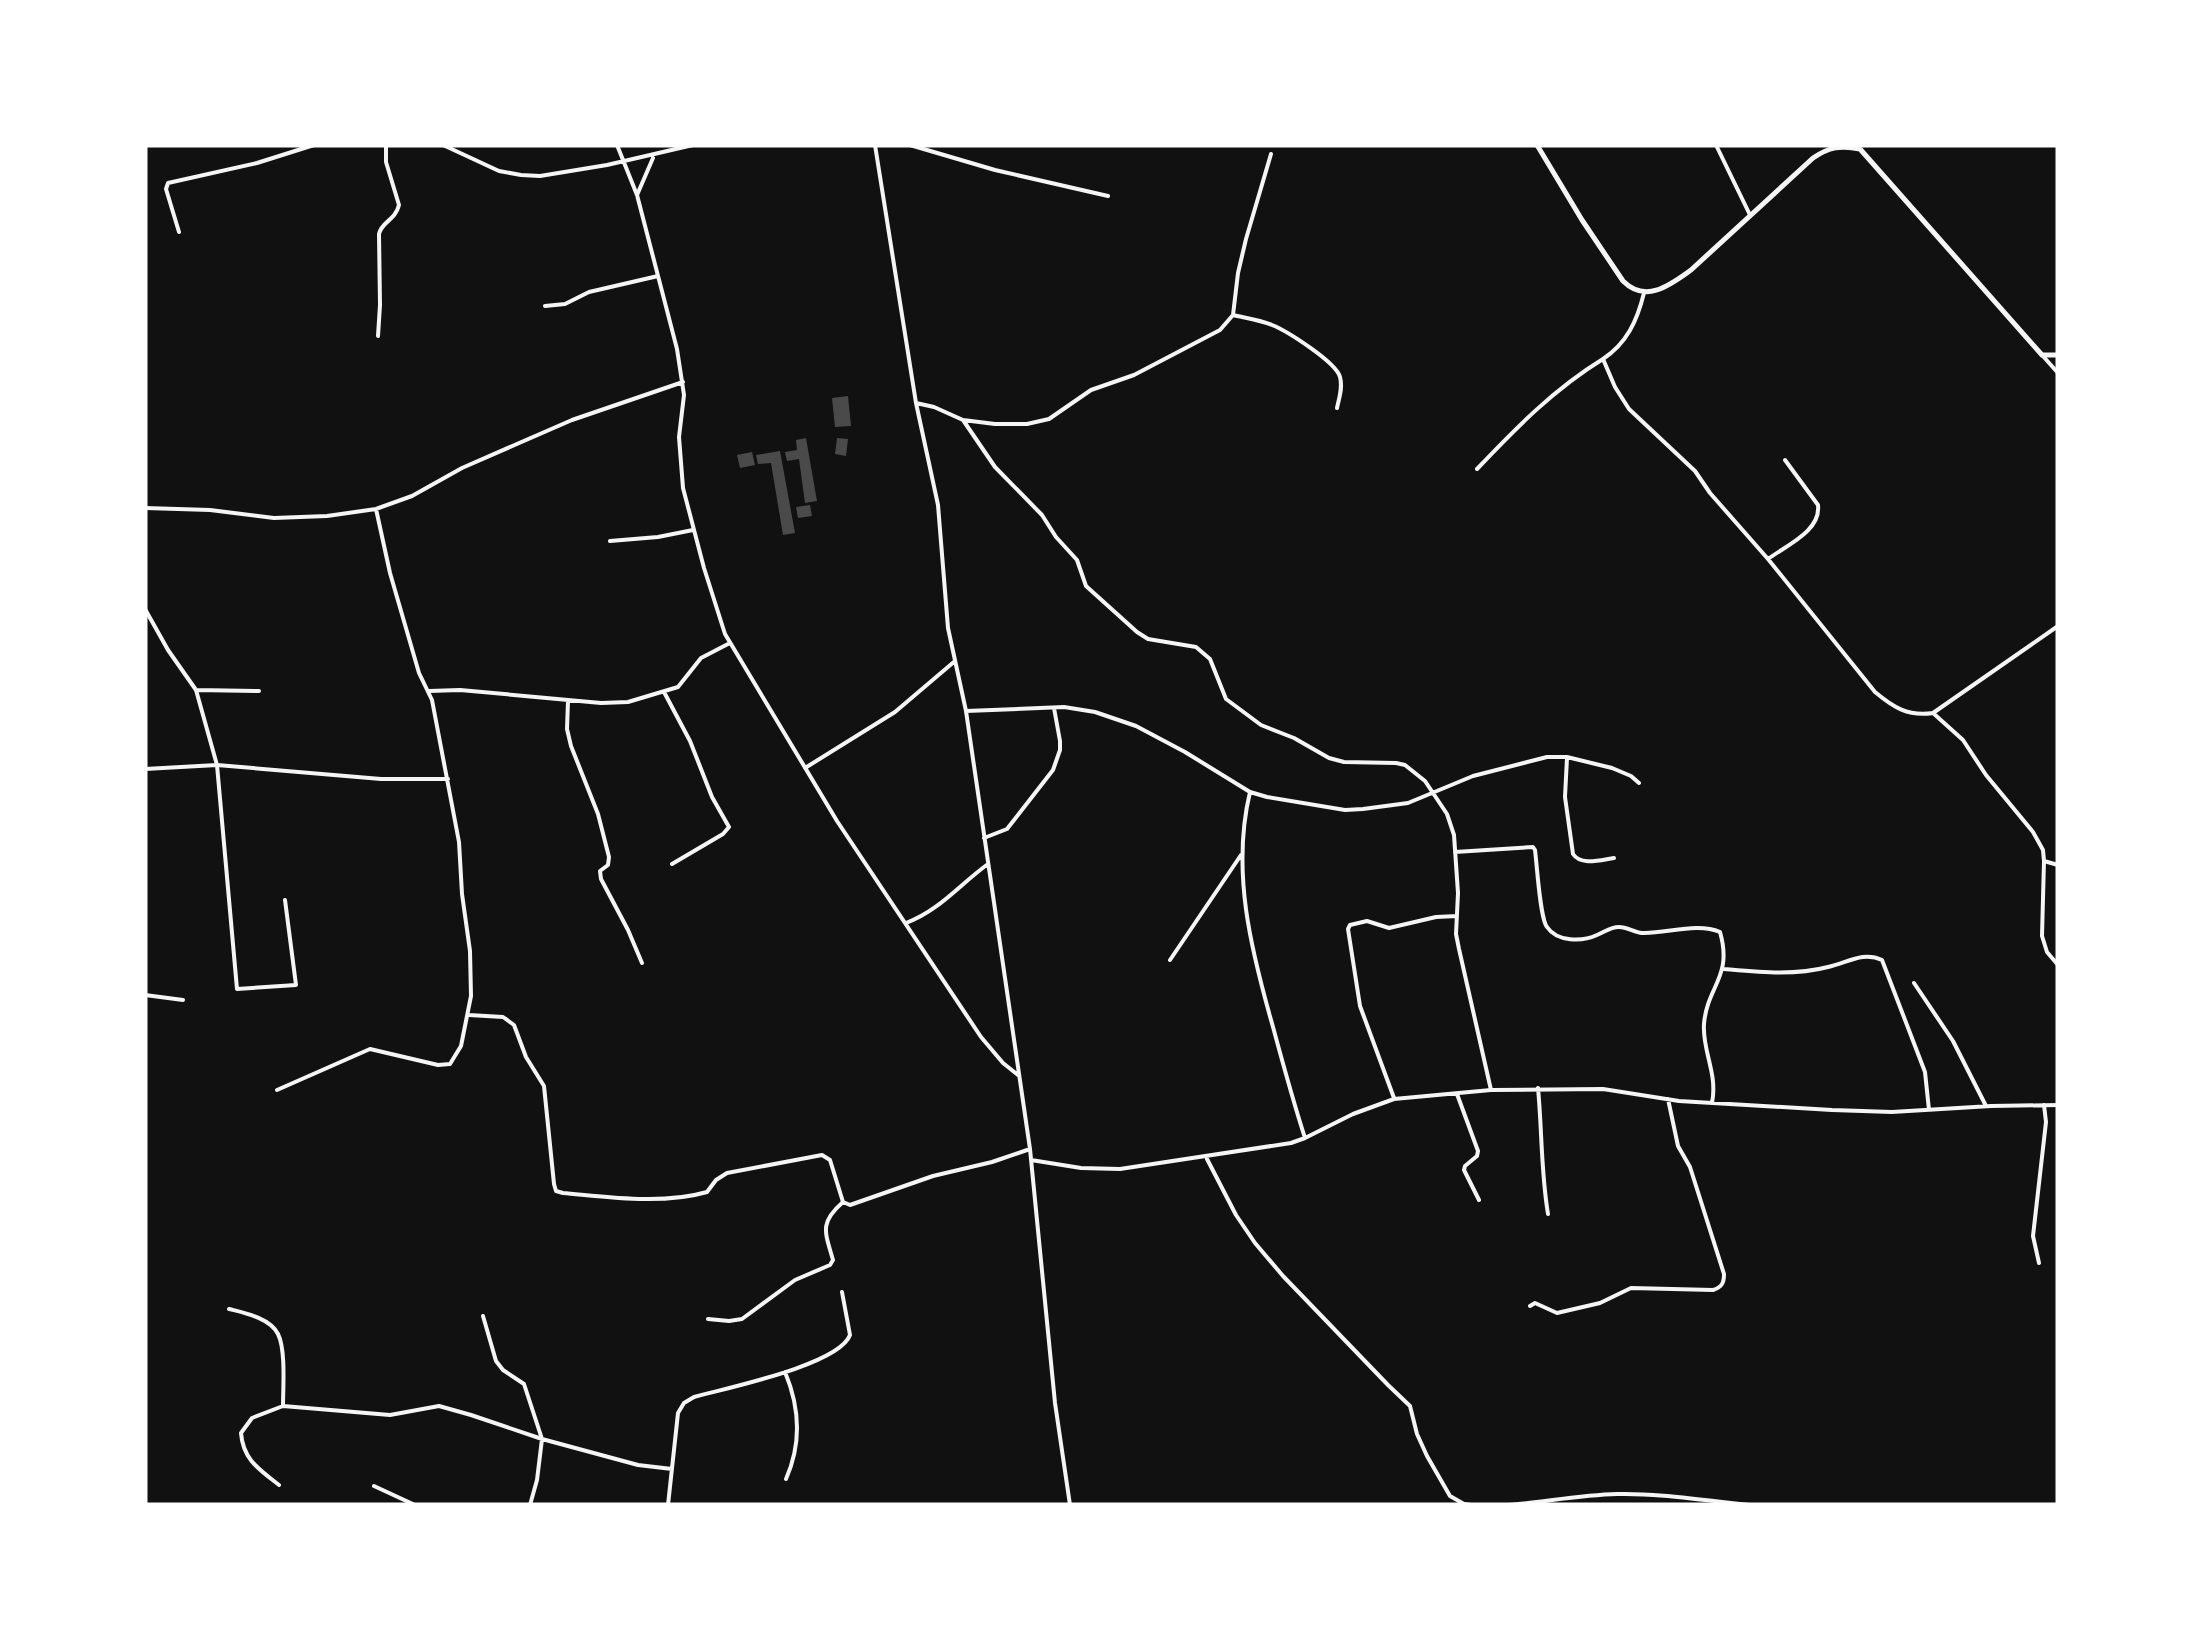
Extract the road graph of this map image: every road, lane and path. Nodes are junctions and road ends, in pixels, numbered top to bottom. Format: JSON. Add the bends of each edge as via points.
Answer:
{"nodes":[{"id":1,"x":314,"y":145,"type":"edge"},
{"id":2,"x":386,"y":145,"type":"edge"},
{"id":3,"x":443,"y":145,"type":"edge"},
{"id":4,"x":618,"y":145,"type":"edge"},
{"id":5,"x":693,"y":145,"type":"edge"},
{"id":6,"x":875,"y":145,"type":"edge"},
{"id":7,"x":910,"y":145,"type":"edge"},
{"id":8,"x":1537,"y":145,"type":"edge"},
{"id":9,"x":1716,"y":145,"type":"edge"},
{"id":10,"x":1861,"y":147,"type":"edge"},
{"id":11,"x":1271,"y":154,"type":"dead end"},
{"id":12,"x":654,"y":155,"type":"junction"},
{"id":13,"x":623,"y":162,"type":"junction"},
{"id":14,"x":638,"y":195,"type":"junction"},
{"id":15,"x":1108,"y":196,"type":"dead end"},
{"id":16,"x":1750,"y":215,"type":"junction"},
{"id":17,"x":179,"y":232,"type":"dead end"},
{"id":18,"x":658,"y":276,"type":"junction"},
{"id":19,"x":1644,"y":293,"type":"junction"},
{"id":20,"x":545,"y":306,"type":"dead end"},
{"id":21,"x":1233,"y":315,"type":"junction"},
{"id":22,"x":378,"y":336,"type":"dead end"},
{"id":23,"x":2058,"y":355,"type":"edge"},
{"id":24,"x":2042,"y":356,"type":"junction"},
{"id":25,"x":1603,"y":360,"type":"junction"},
{"id":26,"x":2058,"y":373,"type":"edge"},
{"id":27,"x":683,"y":382,"type":"junction"},
{"id":28,"x":916,"y":403,"type":"junction"},
{"id":29,"x":1337,"y":408,"type":"dead end"},
{"id":30,"x":964,"y":420,"type":"junction"},
{"id":31,"x":1784,"y":460,"type":"dead end"},
{"id":32,"x":1477,"y":469,"type":"dead end"},
{"id":33,"x":145,"y":508,"type":"edge"},
{"id":34,"x":376,"y":508,"type":"junction"},
{"id":35,"x":694,"y":530,"type":"junction"},
{"id":36,"x":610,"y":541,"type":"dead end"},
{"id":37,"x":1768,"y":559,"type":"junction"},
{"id":38,"x":145,"y":609,"type":"edge"},
{"id":39,"x":2058,"y":626,"type":"edge"},
{"id":40,"x":729,"y":644,"type":"junction"},
{"id":41,"x":955,"y":661,"type":"junction"},
{"id":42,"x":196,"y":690,"type":"junction"},
{"id":43,"x":259,"y":691,"type":"dead end"},
{"id":44,"x":429,"y":691,"type":"junction"},
{"id":45,"x":664,"y":692,"type":"junction"},
{"id":46,"x":568,"y":701,"type":"junction"},
{"id":47,"x":1054,"y":708,"type":"junction"},
{"id":48,"x":966,"y":712,"type":"junction"},
{"id":49,"x":1933,"y":713,"type":"junction"},
{"id":50,"x":1567,"y":757,"type":"junction"},
{"id":51,"x":217,"y":765,"type":"junction"},
{"id":52,"x":804,"y":768,"type":"junction"},
{"id":53,"x":145,"y":769,"type":"edge"},
{"id":54,"x":448,"y":779,"type":"junction"},
{"id":55,"x":1639,"y":783,"type":"dead end"},
{"id":56,"x":1250,"y":792,"type":"junction"},
{"id":57,"x":1434,"y":793,"type":"junction"},
{"id":58,"x":984,"y":838,"type":"junction"},
{"id":59,"x":1455,"y":852,"type":"junction"},
{"id":60,"x":1241,"y":855,"type":"junction"},
{"id":61,"x":1614,"y":858,"type":"dead end"},
{"id":62,"x":2044,"y":860,"type":"junction"},
{"id":63,"x":672,"y":864,"type":"dead end"},
{"id":64,"x":988,"y":864,"type":"junction"},
{"id":65,"x":2058,"y":864,"type":"edge"},
{"id":66,"x":285,"y":900,"type":"dead end"},
{"id":67,"x":1457,"y":916,"type":"junction"},
{"id":68,"x":906,"y":923,"type":"junction"},
{"id":69,"x":1170,"y":960,"type":"dead end"},
{"id":70,"x":642,"y":963,"type":"dead end"},
{"id":71,"x":2058,"y":965,"type":"edge"},
{"id":72,"x":1723,"y":969,"type":"junction"},
{"id":73,"x":1914,"y":983,"type":"dead end"},
{"id":74,"x":145,"y":995,"type":"edge"},
{"id":75,"x":182,"y":1000,"type":"dead end"},
{"id":76,"x":468,"y":1014,"type":"junction"},
{"id":77,"x":1018,"y":1076,"type":"junction"},
{"id":78,"x":1538,"y":1088,"type":"junction"},
{"id":79,"x":277,"y":1090,"type":"dead end"},
{"id":80,"x":1492,"y":1090,"type":"junction"},
{"id":81,"x":1458,"y":1094,"type":"junction"},
{"id":82,"x":1668,"y":1099,"type":"junction"},
{"id":83,"x":1394,"y":1100,"type":"junction"},
{"id":84,"x":1712,"y":1103,"type":"junction"},
{"id":85,"x":1986,"y":1106,"type":"junction"},
{"id":86,"x":2044,"y":1106,"type":"junction"},
{"id":87,"x":2058,"y":1106,"type":"edge"},
{"id":88,"x":1929,"y":1110,"type":"junction"},
{"id":89,"x":1305,"y":1138,"type":"junction"},
{"id":90,"x":1030,"y":1149,"type":"junction"},
{"id":91,"x":1206,"y":1157,"type":"junction"},
{"id":92,"x":1031,"y":1160,"type":"junction"},
{"id":93,"x":1479,"y":1200,"type":"dead end"},
{"id":94,"x":843,"y":1202,"type":"junction"},
{"id":95,"x":1548,"y":1214,"type":"dead end"},
{"id":96,"x":2039,"y":1263,"type":"dead end"},
{"id":97,"x":842,"y":1292,"type":"dead end"},
{"id":98,"x":1530,"y":1306,"type":"dead end"},
{"id":99,"x":229,"y":1308,"type":"dead end"},
{"id":100,"x":483,"y":1316,"type":"dead end"},
{"id":101,"x":708,"y":1320,"type":"dead end"},
{"id":102,"x":785,"y":1372,"type":"junction"},
{"id":103,"x":283,"y":1406,"type":"junction"},
{"id":104,"x":542,"y":1440,"type":"junction"},
{"id":105,"x":672,"y":1469,"type":"junction"},
{"id":106,"x":786,"y":1479,"type":"dead end"},
{"id":107,"x":279,"y":1484,"type":"dead end"},
{"id":108,"x":374,"y":1486,"type":"dead end"},
{"id":109,"x":1711,"y":1504,"type":"edge"},
{"id":110,"x":415,"y":1505,"type":"edge"},
{"id":111,"x":530,"y":1505,"type":"edge"},
{"id":112,"x":668,"y":1505,"type":"edge"},
{"id":113,"x":1070,"y":1505,"type":"edge"},
{"id":114,"x":1471,"y":1505,"type":"edge"},
{"id":115,"x":1508,"y":1505,"type":"edge"},
{"id":116,"x":1517,"y":1505,"type":"edge"},
{"id":117,"x":1750,"y":1505,"type":"edge"}],
"edges":[{"from":1,"to":17,"type":"street","via":[[168,183]]},
{"from":2,"to":22,"type":"street","via":[[399,205],[378,234]]},
{"from":3,"to":13,"type":"street","via":[[522,175]]},
{"from":4,"to":13,"type":"street"},
{"from":5,"to":12,"type":"street"},
{"from":6,"to":28,"type":"street"},
{"from":7,"to":15,"type":"street"},
{"from":8,"to":19,"type":"street","via":[[1623,282]]},
{"from":9,"to":16,"type":"street"},
{"from":10,"to":16,"type":"street","via":[[1824,151]]},
{"from":10,"to":24,"type":"street"},
{"from":11,"to":21,"type":"street"},
{"from":12,"to":13,"type":"street"},
{"from":12,"to":14,"type":"street"},
{"from":13,"to":14,"type":"street"},
{"from":14,"to":18,"type":"street"},
{"from":16,"to":19,"type":"street","via":[[1691,270]]},
{"from":18,"to":20,"type":"street"},
{"from":18,"to":27,"type":"street"},
{"from":19,"to":25,"type":"street","via":[[1634,326]]},
{"from":21,"to":29,"type":"street","via":[[1290,334],[1339,372]]},
{"from":21,"to":30,"type":"street","via":[[1220,330],[1091,390],[1049,418],[1016,425]]},
{"from":23,"to":24,"type":"street"},
{"from":24,"to":26,"type":"street"},
{"from":25,"to":32,"type":"street","via":[[1559,389]]},
{"from":25,"to":37,"type":"street","via":[[1629,409],[1688,462]]},
{"from":27,"to":34,"type":"street","via":[[572,420]]},
{"from":27,"to":35,"type":"street","via":[[681,474]]},
{"from":28,"to":30,"type":"street"},
{"from":28,"to":41,"type":"street","via":[[938,505]]},
{"from":30,"to":57,"type":"street","via":[[994,467],[1077,560],[1086,586],[1137,632],[1196,647],[1210,658],[1226,699],[1262,725],[1328,758],[1405,766]]},
{"from":31,"to":37,"type":"street","via":[[1820,510],[1812,528]]},
{"from":33,"to":34,"type":"street","via":[[274,518]]},
{"from":34,"to":44,"type":"street"},
{"from":35,"to":36,"type":"street"},
{"from":35,"to":40,"type":"street"},
{"from":37,"to":49,"type":"street","via":[[1874,692],[1917,716]]},
{"from":38,"to":42,"type":"street"},
{"from":39,"to":49,"type":"street"},
{"from":40,"to":45,"type":"street","via":[[701,658],[680,685]]},
{"from":40,"to":52,"type":"street"},
{"from":41,"to":48,"type":"street"},
{"from":41,"to":52,"type":"street","via":[[895,712]]},
{"from":42,"to":43,"type":"street"},
{"from":42,"to":51,"type":"street"},
{"from":44,"to":46,"type":"street"},
{"from":44,"to":54,"type":"street"},
{"from":45,"to":46,"type":"street","via":[[618,703]]},
{"from":45,"to":63,"type":"street","via":[[729,827]]},
{"from":46,"to":70,"type":"street","via":[[570,746],[610,858],[600,879]]},
{"from":47,"to":48,"type":"street"},
{"from":47,"to":56,"type":"street","via":[[1136,726]]},
{"from":47,"to":58,"type":"street","via":[[1060,750],[1053,770],[1007,829]]},
{"from":48,"to":58,"type":"street"},
{"from":49,"to":62,"type":"street","via":[[1963,740],[2034,832]]},
{"from":50,"to":55,"type":"street"},
{"from":50,"to":57,"type":"street","via":[[1526,761]]},
{"from":50,"to":61,"type":"street","via":[[1564,796],[1573,854],[1582,862]]},
{"from":51,"to":53,"type":"street"},
{"from":51,"to":54,"type":"street"},
{"from":51,"to":66,"type":"street","via":[[237,989],[296,985]]},
{"from":52,"to":68,"type":"street"},
{"from":54,"to":76,"type":"street","via":[[470,950]]},
{"from":56,"to":57,"type":"street","via":[[1345,810]]},
{"from":56,"to":60,"type":"street"},
{"from":57,"to":59,"type":"street","via":[[1447,814]]},
{"from":58,"to":64,"type":"street"},
{"from":59,"to":67,"type":"street"},
{"from":59,"to":72,"type":"street","via":[[1532,847],[1542,916],[1558,938],[1582,939],[1620,927],[1714,929],[1722,935]]},
{"from":60,"to":69,"type":"street"},
{"from":60,"to":89,"type":"street","via":[[1256,966]]},
{"from":62,"to":65,"type":"street"},
{"from":62,"to":71,"type":"street","via":[[2042,936]]},
{"from":64,"to":68,"type":"street","via":[[941,904]]},
{"from":64,"to":77,"type":"street"},
{"from":67,"to":80,"type":"street"},
{"from":67,"to":83,"type":"street","via":[[1389,928],[1367,921],[1348,929],[1360,1006]]},
{"from":68,"to":77,"type":"street","via":[[981,1037]]},
{"from":72,"to":84,"type":"street","via":[[1704,1022]]},
{"from":72,"to":88,"type":"street","via":[[1804,972],[1862,956],[1882,960],[1925,1072]]},
{"from":73,"to":85,"type":"street","via":[[1954,1041]]},
{"from":74,"to":75,"type":"street"},
{"from":76,"to":79,"type":"street","via":[[450,1064],[370,1049]]},
{"from":76,"to":94,"type":"street","via":[[503,1017],[514,1025],[544,1086],[559,1192],[678,1198],[707,1192],[727,1173],[822,1155],[830,1160]]},
{"from":77,"to":90,"type":"street"},
{"from":78,"to":80,"type":"street"},
{"from":78,"to":82,"type":"street"},
{"from":78,"to":95,"type":"street"},
{"from":80,"to":81,"type":"street"},
{"from":81,"to":83,"type":"street"},
{"from":81,"to":93,"type":"street","via":[[1478,1151],[1464,1170]]},
{"from":82,"to":84,"type":"street"},
{"from":82,"to":98,"type":"street","via":[[1724,1282],[1714,1290],[1631,1288],[1600,1304],[1557,1312]]},
{"from":83,"to":89,"type":"street"},
{"from":84,"to":88,"type":"street"},
{"from":85,"to":86,"type":"street"},
{"from":85,"to":88,"type":"street"},
{"from":86,"to":87,"type":"street"},
{"from":86,"to":96,"type":"street","via":[[2033,1236]]},
{"from":89,"to":91,"type":"street"},
{"from":90,"to":92,"type":"street"},
{"from":90,"to":94,"type":"street"},
{"from":91,"to":92,"type":"street","via":[[1100,1170]]},
{"from":91,"to":114,"type":"street","via":[[1255,1243],[1405,1399],[1450,1496]]},
{"from":92,"to":113,"type":"street"},
{"from":94,"to":101,"type":"street","via":[[825,1228],[830,1265],[795,1280],[742,1319]]},
{"from":97,"to":102,"type":"street","via":[[848,1342]]},
{"from":99,"to":103,"type":"street","via":[[278,1334]]},
{"from":100,"to":104,"type":"street","via":[[496,1361],[524,1384]]},
{"from":102,"to":105,"type":"street","via":[[684,1403]]},
{"from":102,"to":106,"type":"street","via":[[798,1412],[796,1452]]},
{"from":103,"to":104,"type":"street","via":[[390,1415],[443,1407]]},
{"from":103,"to":107,"type":"street","via":[[252,1418],[241,1434],[249,1460]]},
{"from":104,"to":105,"type":"street"},
{"from":104,"to":111,"type":"street"},
{"from":105,"to":112,"type":"street"},
{"from":108,"to":110,"type":"street"},
{"from":109,"to":116,"type":"street","via":[[1614,1494]]},
{"from":109,"to":117,"type":"street"},
{"from":115,"to":116,"type":"street"}]}
